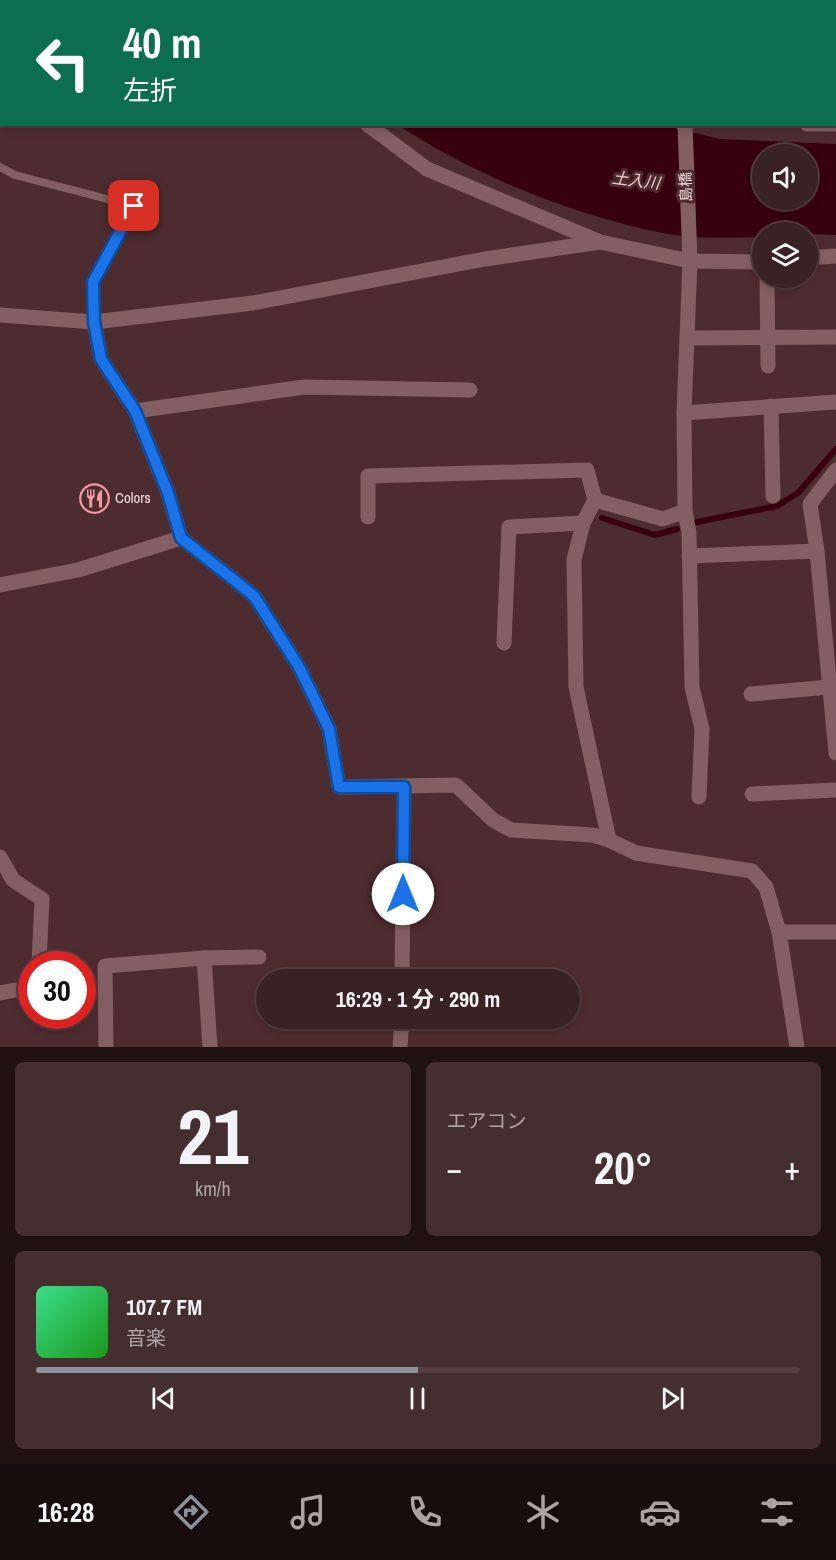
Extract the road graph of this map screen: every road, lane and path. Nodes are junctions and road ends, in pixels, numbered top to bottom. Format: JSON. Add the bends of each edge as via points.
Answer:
{"nodes":[{"id":1,"x":370,"y":126,"type":"edge"},
{"id":2,"x":684,"y":126,"type":"edge"},
{"id":3,"x":0,"y":167,"type":"edge"},
{"id":4,"x":600,"y":242,"type":"junction"},
{"id":5,"x":689,"y":255,"type":"junction"},
{"id":6,"x":836,"y":256,"type":"edge"},
{"id":7,"x":818,"y":257,"type":"edge"},
{"id":8,"x":752,"y":261,"type":"edge"},
{"id":9,"x":767,"y":288,"type":"edge"},
{"id":10,"x":0,"y":315,"type":"edge"},
{"id":11,"x":94,"y":322,"type":"junction"},
{"id":12,"x":768,"y":337,"type":"junction"},
{"id":13,"x":836,"y":337,"type":"edge"},
{"id":14,"x":687,"y":338,"type":"junction"},
{"id":15,"x":768,"y":366,"type":"dead end"},
{"id":16,"x":470,"y":390,"type":"dead end"},
{"id":17,"x":836,"y":402,"type":"edge"},
{"id":18,"x":771,"y":406,"type":"junction"},
{"id":19,"x":135,"y":411,"type":"junction"},
{"id":20,"x":684,"y":412,"type":"junction"},
{"id":21,"x":836,"y":470,"type":"edge"},
{"id":22,"x":773,"y":496,"type":"dead end"},
{"id":23,"x":595,"y":500,"type":"junction"},
{"id":24,"x":685,"y":511,"type":"junction"},
{"id":25,"x":368,"y":517,"type":"dead end"},
{"id":26,"x":583,"y":523,"type":"junction"},
{"id":27,"x":181,"y":538,"type":"junction"},
{"id":28,"x":817,"y":551,"type":"junction"},
{"id":29,"x":689,"y":556,"type":"junction"},
{"id":30,"x":0,"y":585,"type":"edge"},
{"id":31,"x":504,"y":643,"type":"dead end"},
{"id":32,"x":830,"y":687,"type":"junction"},
{"id":33,"x":751,"y":694,"type":"dead end"},
{"id":34,"x":836,"y":753,"type":"edge"},
{"id":35,"x":404,"y":787,"type":"junction"},
{"id":36,"x":836,"y":790,"type":"edge"},
{"id":37,"x":752,"y":794,"type":"dead end"},
{"id":38,"x":699,"y":797,"type":"dead end"},
{"id":39,"x":609,"y":840,"type":"junction"},
{"id":40,"x":0,"y":857,"type":"edge"},
{"id":41,"x":779,"y":932,"type":"junction"},
{"id":42,"x":836,"y":932,"type":"edge"},
{"id":43,"x":40,"y":951,"type":"edge"},
{"id":44,"x":259,"y":957,"type":"dead end"},
{"id":45,"x":204,"y":958,"type":"junction"},
{"id":46,"x":402,"y":969,"type":"edge"},
{"id":47,"x":18,"y":990,"type":"edge"},
{"id":48,"x":0,"y":993,"type":"edge"},
{"id":49,"x":401,"y":1029,"type":"edge"},
{"id":50,"x":106,"y":1047,"type":"edge"},
{"id":51,"x":210,"y":1047,"type":"edge"},
{"id":52,"x":400,"y":1047,"type":"edge"},
{"id":53,"x":797,"y":1047,"type":"edge"}],
"edges":[{"from":1,"to":4,"type":"street","via":[[427,169]]},
{"from":2,"to":5,"type":"street","name":"島橋"},
{"from":3,"to":11,"type":"lane","via":[[15,175],[134,206],[93,282]]},
{"from":4,"to":5,"type":"street"},
{"from":4,"to":11,"type":"street","via":[[485,259],[253,303]]},
{"from":5,"to":8,"type":"street"},
{"from":5,"to":14,"type":"street","name":"島橋"},
{"from":6,"to":7,"type":"street"},
{"from":9,"to":12,"type":"street"},
{"from":10,"to":11,"type":"street"},
{"from":11,"to":19,"type":"street","via":[[101,359]]},
{"from":12,"to":13,"type":"street"},
{"from":12,"to":14,"type":"street"},
{"from":12,"to":15,"type":"street"},
{"from":14,"to":20,"type":"street","name":"島橋"},
{"from":16,"to":19,"type":"street","via":[[304,387]]},
{"from":17,"to":18,"type":"street"},
{"from":18,"to":20,"type":"street"},
{"from":18,"to":22,"type":"street"},
{"from":19,"to":27,"type":"street","via":[[168,493]]},
{"from":20,"to":24,"type":"street","name":"島橋"},
{"from":21,"to":28,"type":"street","via":[[810,504]]},
{"from":23,"to":24,"type":"street","via":[[663,519]]},
{"from":23,"to":25,"type":"street","via":[[587,470],[368,476]]},
{"from":23,"to":26,"type":"street"},
{"from":24,"to":29,"type":"street","name":"島橋"},
{"from":26,"to":31,"type":"street","via":[[509,527]]},
{"from":26,"to":39,"type":"street","via":[[574,560],[576,687]]},
{"from":27,"to":30,"type":"street","via":[[78,570]]},
{"from":27,"to":35,"type":"street","via":[[254,596],[299,667],[329,729],[339,787]]},
{"from":28,"to":29,"type":"street"},
{"from":28,"to":32,"type":"street"},
{"from":29,"to":38,"type":"street","name":"島橋","via":[[692,687],[702,729]]},
{"from":32,"to":33,"type":"street"},
{"from":32,"to":34,"type":"street"},
{"from":35,"to":39,"type":"street","via":[[456,785],[493,820],[511,830],[593,835]]},
{"from":35,"to":46,"type":"street"},
{"from":36,"to":37,"type":"street"},
{"from":39,"to":41,"type":"street","via":[[636,853],[752,871],[766,887]]},
{"from":40,"to":43,"type":"street","via":[[13,880],[42,899]]},
{"from":41,"to":42,"type":"street"},
{"from":41,"to":53,"type":"street"},
{"from":44,"to":45,"type":"street"},
{"from":45,"to":50,"type":"street","via":[[105,966]]},
{"from":45,"to":51,"type":"street"},
{"from":47,"to":48,"type":"street"},
{"from":49,"to":52,"type":"street"}]}
